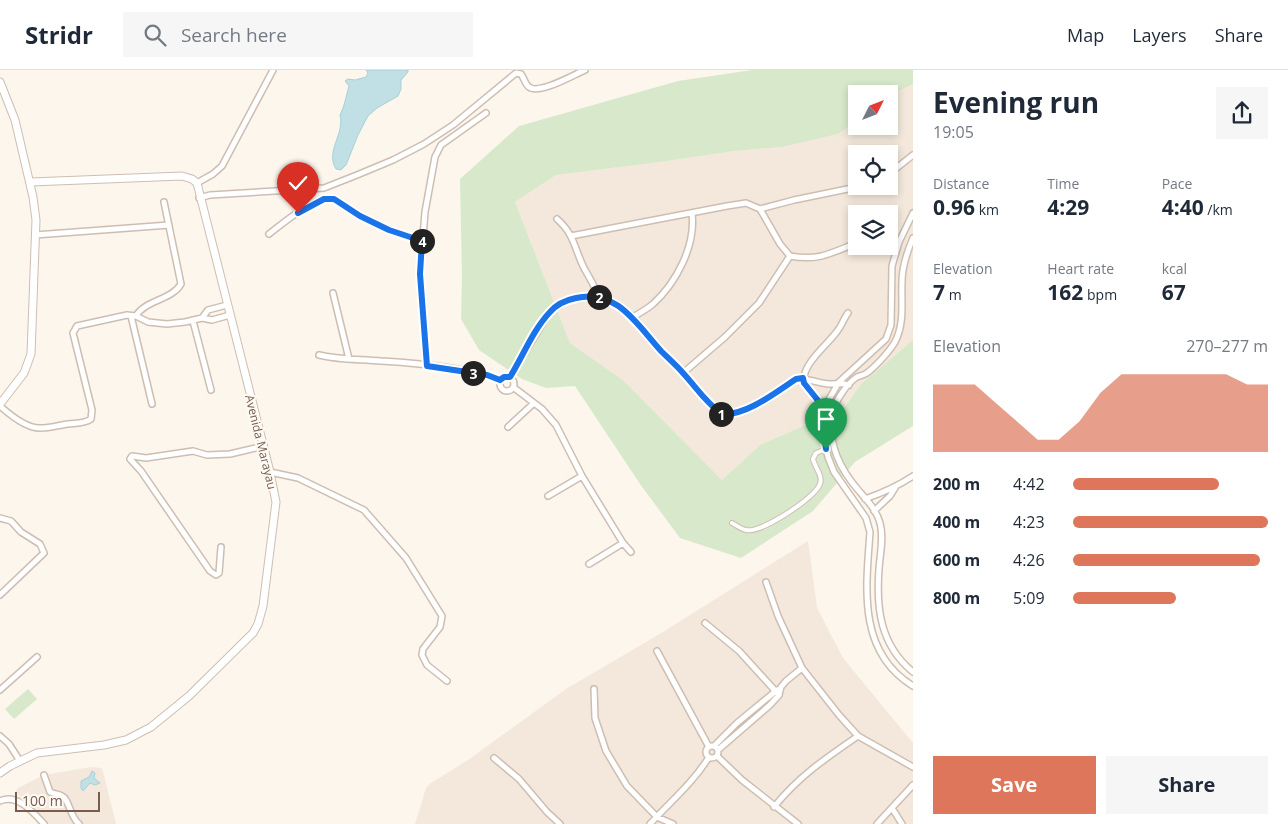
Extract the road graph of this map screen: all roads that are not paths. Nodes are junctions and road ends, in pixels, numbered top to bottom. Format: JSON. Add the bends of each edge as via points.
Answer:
{"nodes":[{"id":1,"x":273,"y":70,"type":"edge"},
{"id":2,"x":585,"y":70,"type":"edge"},
{"id":3,"x":0,"y":82,"type":"edge"},
{"id":4,"x":486,"y":113,"type":"dead end"},
{"id":5,"x":913,"y":156,"type":"edge"},
{"id":6,"x":898,"y":167,"type":"edge"},
{"id":7,"x":31,"y":182,"type":"junction"},
{"id":8,"x":197,"y":183,"type":"junction"},
{"id":9,"x":848,"y":189,"type":"edge"},
{"id":10,"x":200,"y":198,"type":"junction"},
{"id":11,"x":164,"y":202,"type":"dead end"},
{"id":12,"x":760,"y":209,"type":"junction"},
{"id":13,"x":692,"y":213,"type":"junction"},
{"id":14,"x":913,"y":213,"type":"edge"},
{"id":15,"x":557,"y":220,"type":"dead end"},
{"id":16,"x":169,"y":225,"type":"junction"},
{"id":17,"x":269,"y":234,"type":"dead end"},
{"id":18,"x":35,"y":235,"type":"junction"},
{"id":19,"x":571,"y":236,"type":"junction"},
{"id":20,"x":913,"y":238,"type":"edge"},
{"id":21,"x":422,"y":241,"type":"junction"},
{"id":22,"x":848,"y":246,"type":"edge"},
{"id":23,"x":790,"y":256,"type":"junction"},
{"id":24,"x":333,"y":293,"type":"dead end"},
{"id":25,"x":598,"y":296,"type":"junction"},
{"id":26,"x":227,"y":305,"type":"junction"},
{"id":27,"x":848,"y":313,"type":"dead end"},
{"id":28,"x":133,"y":316,"type":"junction"},
{"id":29,"x":230,"y":316,"type":"junction"},
{"id":30,"x":633,"y":317,"type":"junction"},
{"id":31,"x":202,"y":318,"type":"junction"},
{"id":32,"x":193,"y":321,"type":"junction"},
{"id":33,"x":319,"y":355,"type":"dead end"},
{"id":34,"x":349,"y":359,"type":"junction"},
{"id":35,"x":427,"y":366,"type":"junction"},
{"id":36,"x":683,"y":373,"type":"junction"},
{"id":37,"x":510,"y":377,"type":"junction"},
{"id":38,"x":803,"y":378,"type":"junction"},
{"id":39,"x":500,"y":380,"type":"junction"},
{"id":40,"x":839,"y":382,"type":"junction"},
{"id":41,"x":849,"y":385,"type":"junction"},
{"id":42,"x":513,"y":387,"type":"junction"},
{"id":43,"x":211,"y":390,"type":"dead end"},
{"id":44,"x":534,"y":403,"type":"junction"},
{"id":45,"x":152,"y":404,"type":"dead end"},
{"id":46,"x":0,"y":405,"type":"edge"},
{"id":47,"x":824,"y":408,"type":"junction"},
{"id":48,"x":832,"y":416,"type":"junction"},
{"id":49,"x":508,"y":427,"type":"dead end"},
{"id":50,"x":264,"y":446,"type":"junction"},
{"id":51,"x":826,"y":449,"type":"junction"},
{"id":52,"x":146,"y":458,"type":"junction"},
{"id":53,"x":141,"y":471,"type":"junction"},
{"id":54,"x":270,"y":472,"type":"junction"},
{"id":55,"x":582,"y":476,"type":"junction"},
{"id":56,"x":913,"y":476,"type":"edge"},
{"id":57,"x":896,"y":488,"type":"junction"},
{"id":58,"x":548,"y":496,"type":"dead end"},
{"id":59,"x":865,"y":499,"type":"junction"},
{"id":60,"x":874,"y":511,"type":"junction"},
{"id":61,"x":0,"y":518,"type":"edge"},
{"id":62,"x":732,"y":523,"type":"dead end"},
{"id":63,"x":623,"y":543,"type":"junction"},
{"id":64,"x":221,"y":547,"type":"dead end"},
{"id":65,"x":631,"y":552,"type":"dead end"},
{"id":66,"x":590,"y":564,"type":"dead end"},
{"id":67,"x":867,"y":567,"type":"junction"},
{"id":68,"x":879,"y":570,"type":"junction"},
{"id":69,"x":766,"y":582,"type":"dead end"},
{"id":70,"x":879,"y":582,"type":"junction"},
{"id":71,"x":867,"y":583,"type":"junction"},
{"id":72,"x":0,"y":595,"type":"edge"},
{"id":73,"x":706,"y":623,"type":"dead end"},
{"id":74,"x":657,"y":651,"type":"dead end"},
{"id":75,"x":37,"y":657,"type":"dead end"},
{"id":76,"x":802,"y":668,"type":"junction"},
{"id":77,"x":913,"y":672,"type":"edge"},
{"id":78,"x":447,"y":681,"type":"dead end"},
{"id":79,"x":913,"y":686,"type":"edge"},
{"id":80,"x":594,"y":689,"type":"dead end"},
{"id":81,"x":0,"y":690,"type":"edge"},
{"id":82,"x":777,"y":693,"type":"junction"},
{"id":83,"x":0,"y":736,"type":"edge"},
{"id":84,"x":858,"y":736,"type":"junction"},
{"id":85,"x":714,"y":750,"type":"junction"},
{"id":86,"x":709,"y":757,"type":"junction"},
{"id":87,"x":494,"y":758,"type":"dead end"},
{"id":88,"x":20,"y":761,"type":"junction"},
{"id":89,"x":913,"y":767,"type":"edge"},
{"id":90,"x":0,"y":773,"type":"edge"},
{"id":91,"x":44,"y":775,"type":"dead end"},
{"id":92,"x":913,"y":785,"type":"edge"},
{"id":93,"x":0,"y":801,"type":"edge"},
{"id":94,"x":774,"y":808,"type":"junction"},
{"id":95,"x":892,"y":808,"type":"junction"},
{"id":96,"x":657,"y":816,"type":"junction"},
{"id":97,"x":44,"y":824,"type":"edge"},
{"id":98,"x":79,"y":824,"type":"edge"},
{"id":99,"x":560,"y":824,"type":"edge"},
{"id":100,"x":650,"y":824,"type":"edge"},
{"id":101,"x":672,"y":824,"type":"edge"},
{"id":102,"x":798,"y":824,"type":"edge"},
{"id":103,"x":877,"y":824,"type":"edge"},
{"id":104,"x":902,"y":824,"type":"edge"}],
"edges":[{"from":1,"to":8,"type":"street","via":[[222,166]]},
{"from":2,"to":10,"type":"street","via":[[536,90],[526,85],[521,74],[516,73],[453,126],[424,144],[324,188]]},
{"from":3,"to":7,"type":"street","via":[[15,120]]},
{"from":4,"to":21,"type":"street","via":[[441,145],[434,156]]},
{"from":5,"to":6,"type":"street"},
{"from":7,"to":8,"type":"street","via":[[182,176]]},
{"from":7,"to":18,"type":"street"},
{"from":8,"to":10,"type":"street","name":"Avenida Marayau"},
{"from":9,"to":12,"type":"street"},
{"from":10,"to":26,"type":"street","name":"Avenida Marayau"},
{"from":11,"to":16,"type":"street"},
{"from":12,"to":13,"type":"street","via":[[746,203]]},
{"from":12,"to":23,"type":"street"},
{"from":13,"to":19,"type":"street"},
{"from":13,"to":30,"type":"street","via":[[691,240],[679,271],[653,304]]},
{"from":14,"to":40,"type":"street","via":[[892,266],[891,325],[886,339]]},
{"from":15,"to":19,"type":"street"},
{"from":16,"to":18,"type":"street"},
{"from":16,"to":28,"type":"street","via":[[181,284]]},
{"from":17,"to":21,"type":"street","via":[[324,199],[334,199],[389,230]]},
{"from":18,"to":46,"type":"street","via":[[31,354],[24,373]]},
{"from":19,"to":25,"type":"street"},
{"from":20,"to":41,"type":"street","via":[[903,269],[902,318],[898,335],[887,353]]},
{"from":21,"to":35,"type":"street","via":[[420,274]]},
{"from":22,"to":23,"type":"street","via":[[814,258]]},
{"from":23,"to":36,"type":"street","via":[[759,303]]},
{"from":24,"to":34,"type":"street"},
{"from":25,"to":30,"type":"street","via":[[613,302]]},
{"from":25,"to":37,"type":"street","via":[[565,301],[549,313]]},
{"from":26,"to":29,"type":"street","name":"Avenida Marayau"},
{"from":26,"to":31,"type":"street","via":[[208,310]]},
{"from":27,"to":38,"type":"street","via":[[810,363]]},
{"from":28,"to":32,"type":"street","via":[[167,324]]},
{"from":28,"to":45,"type":"street"},
{"from":28,"to":46,"type":"street","via":[[74,329],[92,410],[88,422],[33,427]]},
{"from":29,"to":31,"type":"street","via":[[212,320]]},
{"from":29,"to":50,"type":"street","name":"Avenida Marayau"},
{"from":30,"to":36,"type":"street"},
{"from":31,"to":32,"type":"street"},
{"from":32,"to":43,"type":"street"},
{"from":33,"to":34,"type":"street"},
{"from":34,"to":35,"type":"street"},
{"from":35,"to":39,"type":"street"},
{"from":36,"to":38,"type":"street","via":[[716,410],[728,415]]},
{"from":37,"to":39,"type":"street"},
{"from":37,"to":42,"type":"street"},
{"from":38,"to":40,"type":"street","via":[[830,384]]},
{"from":38,"to":47,"type":"street"},
{"from":39,"to":42,"type":"street","via":[[503,390]]},
{"from":40,"to":41,"type":"street"},
{"from":40,"to":47,"type":"street"},
{"from":41,"to":48,"type":"street","via":[[840,396]]},
{"from":42,"to":44,"type":"street"},
{"from":44,"to":49,"type":"street"},
{"from":44,"to":55,"type":"street","via":[[556,425]]},
{"from":47,"to":48,"type":"street"},
{"from":47,"to":51,"type":"street"},
{"from":48,"to":59,"type":"street","via":[[836,458]]},
{"from":50,"to":52,"type":"street","via":[[230,454],[207,455],[194,451]]},
{"from":50,"to":54,"type":"street","name":"Avenida Marayau"},
{"from":51,"to":62,"type":"street","via":[[816,453],[813,459],[821,478],[820,486],[797,506],[755,529],[746,531]]},
{"from":51,"to":67,"type":"street","via":[[834,472],[869,526]]},
{"from":52,"to":53,"type":"street","via":[[141,462]]},
{"from":52,"to":53,"type":"street","via":[[132,456],[130,459]]},
{"from":53,"to":64,"type":"street","via":[[210,571],[216,575],[219,573]]},
{"from":54,"to":78,"type":"street","via":[[298,478],[364,510],[406,558],[442,616],[440,627],[422,655],[427,665]]},
{"from":54,"to":88,"type":"street","name":"Avenida Marayau","via":[[276,502],[263,606],[252,633],[189,696],[151,727],[126,740],[37,753]]},
{"from":55,"to":58,"type":"street"},
{"from":55,"to":63,"type":"street"},
{"from":56,"to":57,"type":"street"},
{"from":57,"to":59,"type":"street"},
{"from":57,"to":60,"type":"street"},
{"from":59,"to":60,"type":"street"},
{"from":60,"to":68,"type":"street","via":[[881,533]]},
{"from":61,"to":72,"type":"street","via":[[11,521],[40,544],[44,553]]},
{"from":63,"to":65,"type":"street"},
{"from":63,"to":66,"type":"street"},
{"from":67,"to":68,"type":"street"},
{"from":67,"to":71,"type":"street"},
{"from":68,"to":70,"type":"street"},
{"from":69,"to":76,"type":"street"},
{"from":70,"to":71,"type":"street"},
{"from":70,"to":77,"type":"street","via":[[879,611],[885,634],[895,653]]},
{"from":71,"to":79,"type":"street","via":[[868,612],[875,640],[890,666]]},
{"from":73,"to":82,"type":"street","via":[[739,652]]},
{"from":74,"to":85,"type":"street"},
{"from":75,"to":81,"type":"street"},
{"from":76,"to":82,"type":"street"},
{"from":76,"to":84,"type":"street"},
{"from":80,"to":96,"type":"street","via":[[595,718],[606,751],[627,786]]},
{"from":82,"to":85,"type":"street","via":[[770,705]]},
{"from":83,"to":88,"type":"street"},
{"from":84,"to":89,"type":"street"},
{"from":84,"to":94,"type":"street","via":[[795,782]]},
{"from":85,"to":86,"type":"street","via":[[712,758]]},
{"from":85,"to":86,"type":"street","via":[[706,752]]},
{"from":85,"to":94,"type":"street"},
{"from":86,"to":96,"type":"street","via":[[675,800]]},
{"from":87,"to":99,"type":"street","via":[[519,778]]},
{"from":88,"to":90,"type":"street","name":"Avenida Marayau"},
{"from":91,"to":98,"type":"street","via":[[50,792],[65,798]]},
{"from":92,"to":95,"type":"street"},
{"from":93,"to":97,"type":"street","via":[[10,798],[18,801]]},
{"from":94,"to":102,"type":"street"},
{"from":95,"to":103,"type":"street"},
{"from":95,"to":104,"type":"street"},
{"from":96,"to":100,"type":"street"},
{"from":96,"to":101,"type":"street"}]}
